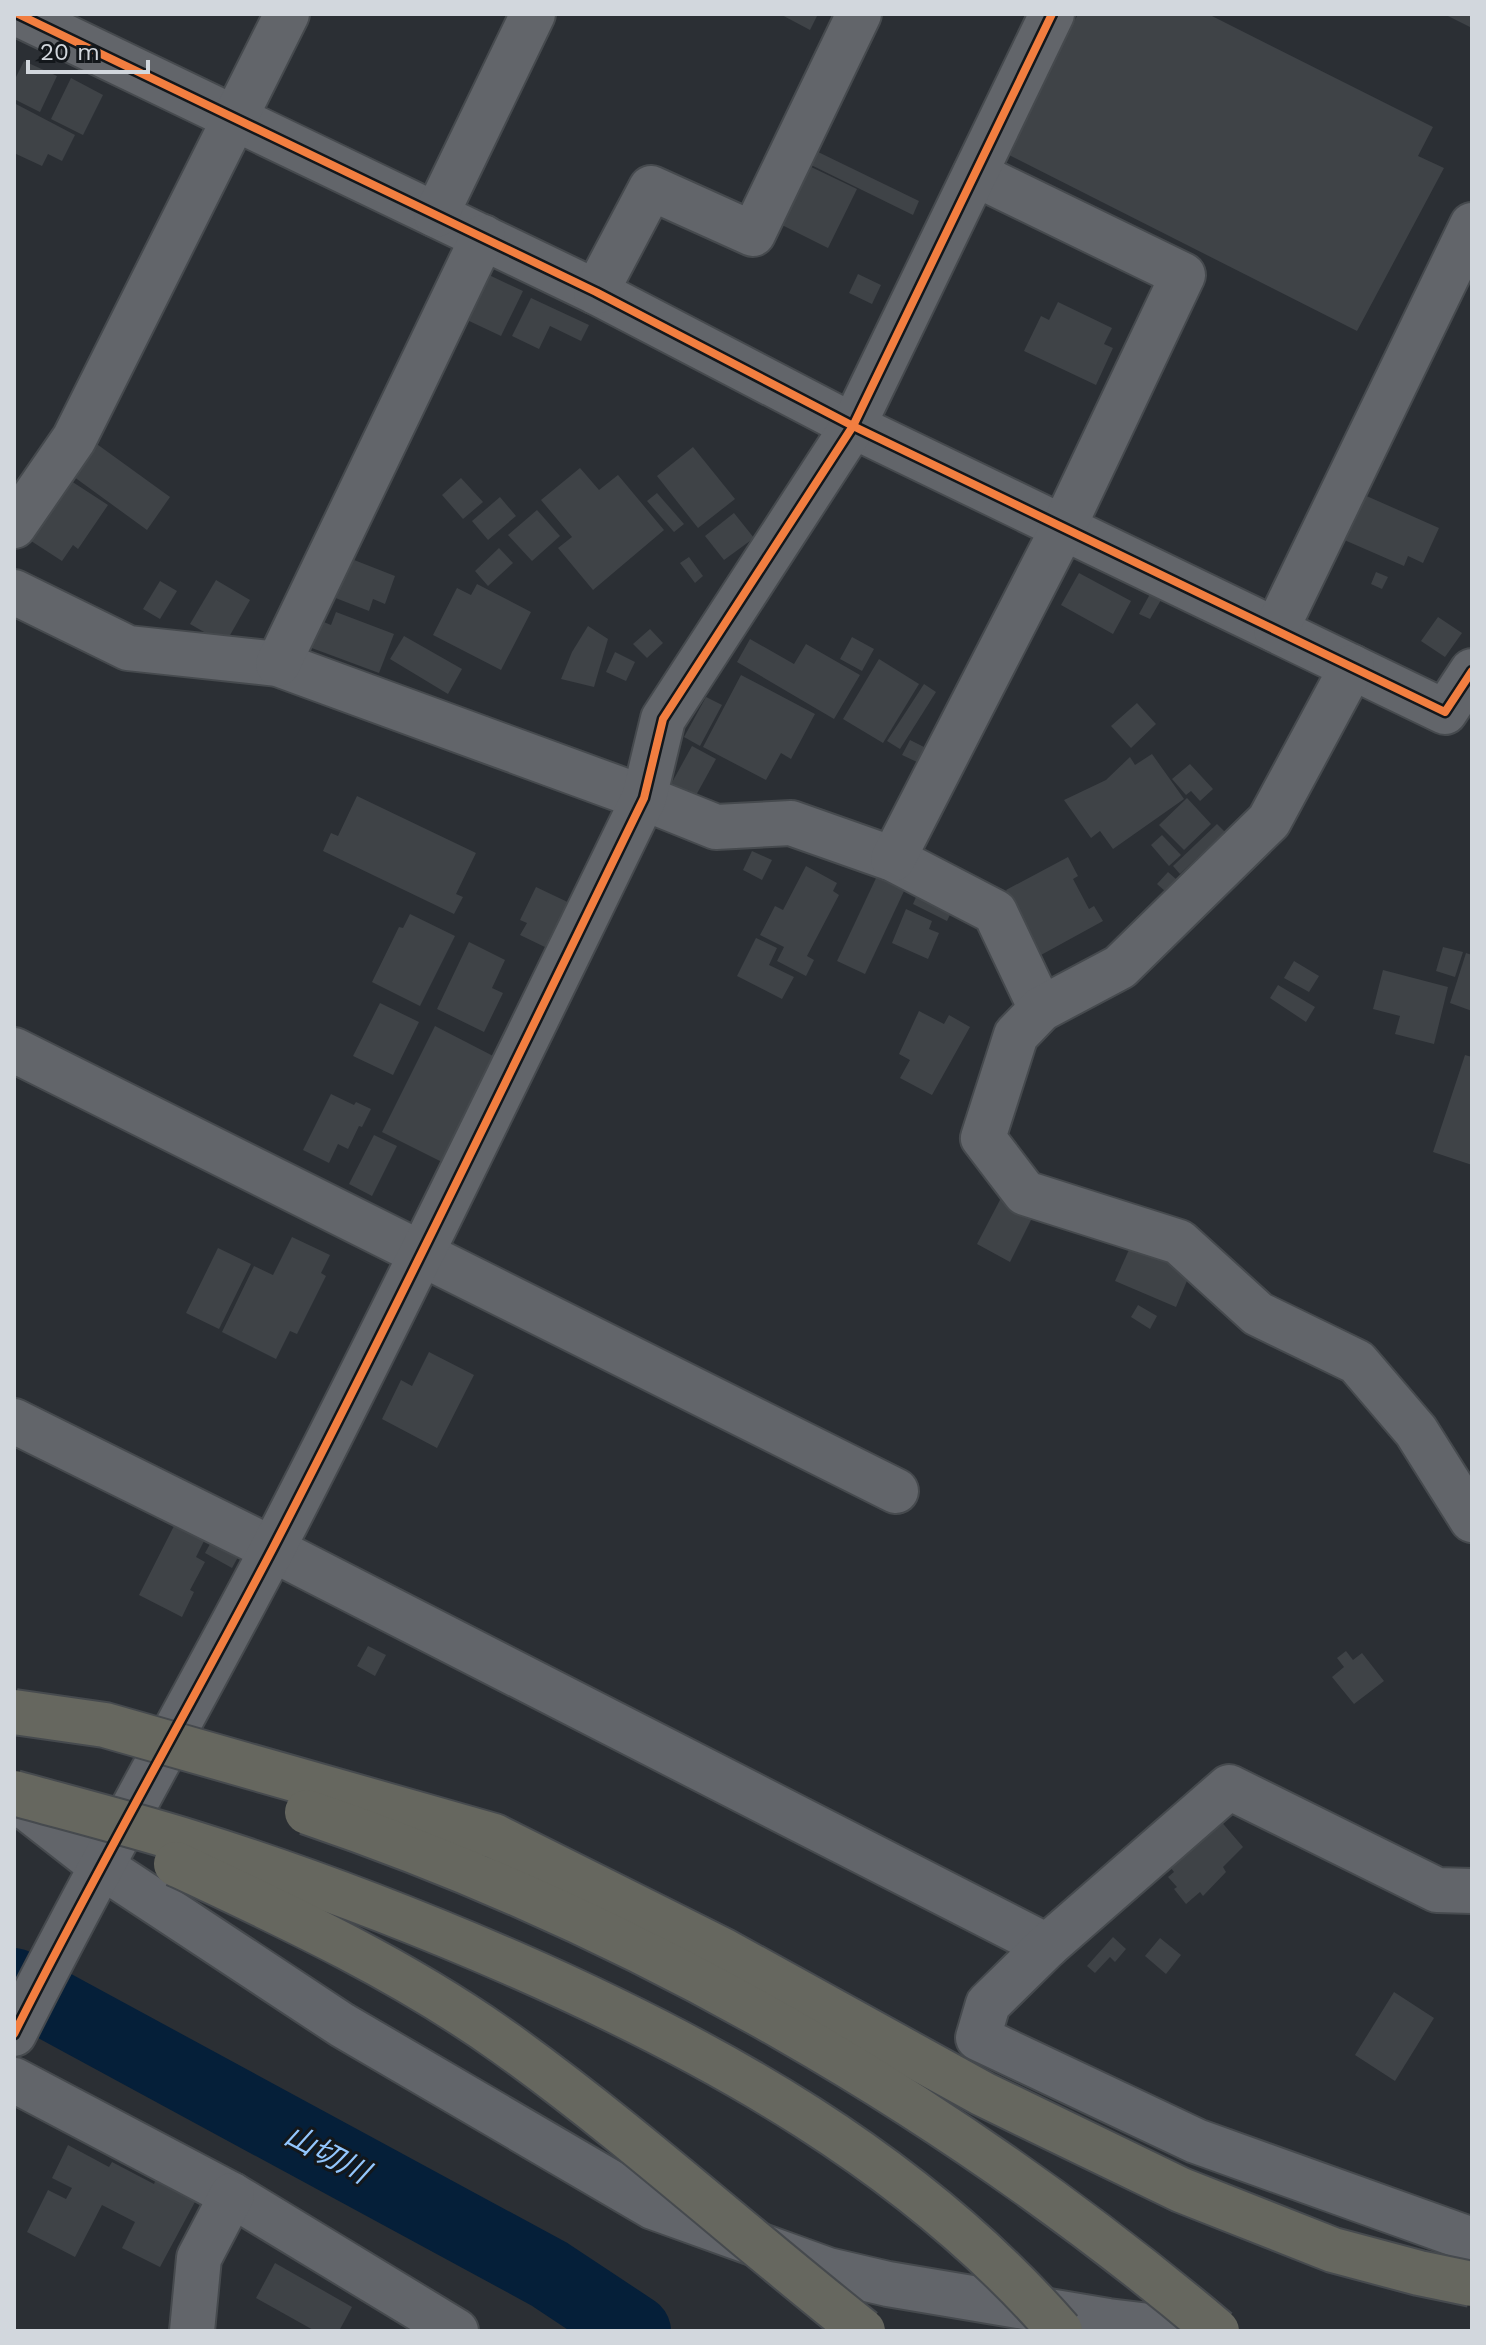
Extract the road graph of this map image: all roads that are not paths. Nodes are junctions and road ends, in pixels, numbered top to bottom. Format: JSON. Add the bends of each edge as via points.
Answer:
{"nodes":[{"id":1,"x":18,"y":14,"type":"edge"},
{"id":2,"x":287,"y":14,"type":"edge"},
{"id":3,"x":533,"y":14,"type":"edge"},
{"id":4,"x":859,"y":14,"type":"edge"},
{"id":5,"x":1052,"y":14,"type":"edge"},
{"id":6,"x":237,"y":118,"type":"junction"},
{"id":7,"x":975,"y":174,"type":"junction"},
{"id":8,"x":436,"y":215,"type":"junction"},
{"id":9,"x":1472,"y":225,"type":"edge"},
{"id":10,"x":483,"y":237,"type":"junction"},
{"id":11,"x":596,"y":292,"type":"junction"},
{"id":12,"x":853,"y":426,"type":"junction"},
{"id":13,"x":14,"y":526,"type":"edge"},
{"id":14,"x":1063,"y":528,"type":"junction"},
{"id":15,"x":14,"y":592,"type":"edge"},
{"id":16,"x":1276,"y":630,"type":"junction"},
{"id":17,"x":278,"y":664,"type":"junction"},
{"id":18,"x":1352,"y":667,"type":"junction"},
{"id":19,"x":1472,"y":671,"type":"edge"},
{"id":20,"x":644,"y":798,"type":"junction"},
{"id":21,"x":893,"y":859,"type":"junction"},
{"id":22,"x":1041,"y":1009,"type":"junction"},
{"id":23,"x":14,"y":1050,"type":"edge"},
{"id":24,"x":422,"y":1253,"type":"junction"},
{"id":25,"x":14,"y":1421,"type":"edge"},
{"id":26,"x":896,"y":1491,"type":"dead end"},
{"id":27,"x":1472,"y":1520,"type":"edge"},
{"id":28,"x":272,"y":1549,"type":"junction"},
{"id":29,"x":14,"y":1712,"type":"edge"},
{"id":30,"x":14,"y":1724,"type":"edge"},
{"id":31,"x":14,"y":1797,"type":"edge"},
{"id":32,"x":101,"y":1866,"type":"junction"},
{"id":33,"x":1472,"y":1891,"type":"edge"},
{"id":34,"x":1047,"y":1946,"type":"junction"},
{"id":35,"x":14,"y":2034,"type":"edge"},
{"id":36,"x":14,"y":2080,"type":"edge"},
{"id":37,"x":232,"y":2195,"type":"junction"},
{"id":38,"x":1472,"y":2240,"type":"edge"},
{"id":39,"x":1472,"y":2284,"type":"edge"},
{"id":40,"x":192,"y":2331,"type":"edge"},
{"id":41,"x":456,"y":2331,"type":"edge"},
{"id":42,"x":863,"y":2331,"type":"edge"},
{"id":43,"x":1060,"y":2331,"type":"edge"},
{"id":44,"x":1191,"y":2331,"type":"edge"},
{"id":45,"x":1217,"y":2331,"type":"edge"}],
"edges":[{"from":1,"to":6,"type":"street"},
{"from":2,"to":6,"type":"street"},
{"from":3,"to":8,"type":"street"},
{"from":4,"to":11,"type":"street","via":[[753,234],[651,188]]},
{"from":5,"to":7,"type":"street"},
{"from":6,"to":8,"type":"street"},
{"from":6,"to":13,"type":"street","via":[[74,439]]},
{"from":7,"to":12,"type":"street"},
{"from":7,"to":14,"type":"street","via":[[1183,275]]},
{"from":8,"to":10,"type":"street"},
{"from":9,"to":16,"type":"street"},
{"from":10,"to":11,"type":"street"},
{"from":10,"to":17,"type":"street"},
{"from":11,"to":12,"type":"street"},
{"from":12,"to":14,"type":"street"},
{"from":12,"to":20,"type":"street","via":[[663,719]]},
{"from":14,"to":16,"type":"street"},
{"from":14,"to":21,"type":"street"},
{"from":15,"to":17,"type":"street","via":[[128,648]]},
{"from":16,"to":18,"type":"street"},
{"from":17,"to":20,"type":"street"},
{"from":18,"to":19,"type":"street","via":[[1445,712]]},
{"from":18,"to":22,"type":"street","via":[[1269,821],[1120,967]]},
{"from":20,"to":21,"type":"street","via":[[716,827],[791,823]]},
{"from":20,"to":24,"type":"street"},
{"from":21,"to":22,"type":"street","via":[[995,912]]},
{"from":22,"to":27,"type":"street","via":[[1016,1035],[983,1138],[1025,1193],[1179,1242],[1258,1314],[1357,1362],[1416,1431]]},
{"from":23,"to":24,"type":"street"},
{"from":24,"to":26,"type":"street"},
{"from":24,"to":28,"type":"street"},
{"from":25,"to":28,"type":"street"},
{"from":28,"to":32,"type":"street"},
{"from":28,"to":34,"type":"street"},
{"from":29,"to":39,"type":"highway","bridge":true,"via":[[105,1725],[494,1836],[724,1951],[983,2094],[1181,2190],[1333,2250]]},
{"from":30,"to":45,"type":"highway","bridge":true,"via":[[90,1741],[371,1834],[534,1902],[703,1982],[855,2069],[1009,2169],[1138,2264]]},
{"from":31,"to":32,"type":"street"},
{"from":31,"to":42,"type":"highway","bridge":true,"via":[[299,1921],[420,1987],[577,2098]]},
{"from":31,"to":43,"type":"highway","bridge":true,"via":[[189,1842],[351,1897],[583,1994],[701,2053],[876,2163],[985,2253]]},
{"from":32,"to":35,"type":"street"},
{"from":32,"to":44,"type":"street","via":[[342,2025],[653,2207],[828,2270],[888,2284]]},
{"from":33,"to":34,"type":"street","via":[[1437,1890],[1229,1787]]},
{"from":34,"to":38,"type":"street","via":[[988,2004],[978,2038],[1196,2141]]},
{"from":36,"to":37,"type":"street"},
{"from":37,"to":40,"type":"street","via":[[199,2258]]},
{"from":37,"to":41,"type":"street"}]}
